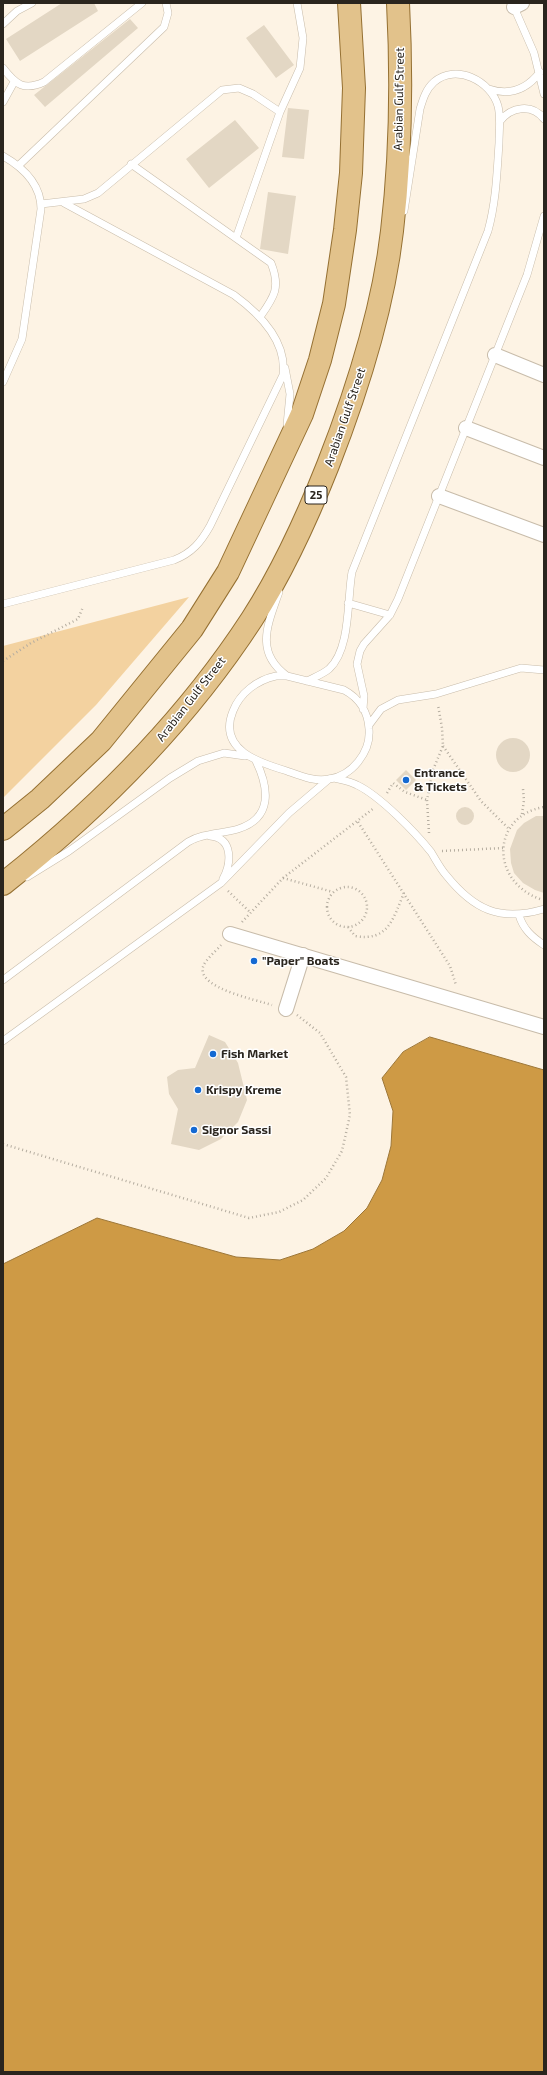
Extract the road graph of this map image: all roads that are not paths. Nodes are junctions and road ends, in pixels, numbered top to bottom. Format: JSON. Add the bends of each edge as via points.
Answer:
{"nodes":[{"id":1,"x":32,"y":3,"type":"edge"},
{"id":2,"x":142,"y":3,"type":"edge"},
{"id":3,"x":166,"y":3,"type":"edge"},
{"id":4,"x":297,"y":3,"type":"edge"},
{"id":5,"x":349,"y":3,"type":"edge"},
{"id":6,"x":398,"y":3,"type":"edge"},
{"id":7,"x":516,"y":4,"type":"edge"},
{"id":8,"x":3,"y":24,"type":"edge"},
{"id":9,"x":3,"y":68,"type":"edge"},
{"id":10,"x":540,"y":72,"type":"junction"},
{"id":11,"x":14,"y":82,"type":"junction"},
{"id":12,"x":489,"y":89,"type":"junction"},
{"id":13,"x":544,"y":94,"type":"edge"},
{"id":14,"x":3,"y":102,"type":"edge"},
{"id":15,"x":280,"y":112,"type":"junction"},
{"id":16,"x":544,"y":119,"type":"edge"},
{"id":17,"x":500,"y":121,"type":"junction"},
{"id":18,"x":3,"y":156,"type":"edge"},
{"id":19,"x":131,"y":164,"type":"junction"},
{"id":20,"x":18,"y":166,"type":"junction"},
{"id":21,"x":64,"y":203,"type":"junction"},
{"id":22,"x":41,"y":204,"type":"junction"},
{"id":23,"x":544,"y":216,"type":"edge"},
{"id":24,"x":236,"y":238,"type":"junction"},
{"id":25,"x":386,"y":270,"type":"junction"},
{"id":26,"x":260,"y":317,"type":"junction"},
{"id":27,"x":495,"y":355,"type":"junction"},
{"id":28,"x":284,"y":364,"type":"junction"},
{"id":29,"x":544,"y":375,"type":"edge"},
{"id":30,"x":3,"y":382,"type":"edge"},
{"id":31,"x":466,"y":428,"type":"junction"},
{"id":32,"x":544,"y":458,"type":"edge"},
{"id":33,"x":280,"y":462,"type":"junction"},
{"id":34,"x":439,"y":496,"type":"junction"},
{"id":35,"x":544,"y":535,"type":"edge"},
{"id":36,"x":298,"y":536,"type":"junction"},
{"id":37,"x":348,"y":603,"type":"junction"},
{"id":38,"x":3,"y":604,"type":"edge"},
{"id":39,"x":390,"y":615,"type":"junction"},
{"id":40,"x":544,"y":670,"type":"edge"},
{"id":41,"x":287,"y":676,"type":"junction"},
{"id":42,"x":307,"y":680,"type":"junction"},
{"id":43,"x":363,"y":709,"type":"junction"},
{"id":44,"x":369,"y":725,"type":"junction"},
{"id":45,"x":246,"y":756,"type":"junction"},
{"id":46,"x":256,"y":761,"type":"junction"},
{"id":47,"x":331,"y":779,"type":"junction"},
{"id":48,"x":3,"y":829,"type":"edge"},
{"id":49,"x":202,"y":836,"type":"junction"},
{"id":50,"x":221,"y":883,"type":"junction"},
{"id":51,"x":3,"y":884,"type":"edge"},
{"id":52,"x":3,"y":892,"type":"edge"},
{"id":53,"x":544,"y":909,"type":"edge"},
{"id":54,"x":519,"y":915,"type":"junction"},
{"id":55,"x":230,"y":934,"type":"road end"},
{"id":56,"x":544,"y":945,"type":"edge"},
{"id":57,"x":303,"y":955,"type":"junction"},
{"id":58,"x":3,"y":980,"type":"edge"},
{"id":59,"x":286,"y":1009,"type":"road end"},
{"id":60,"x":544,"y":1027,"type":"edge"},
{"id":61,"x":17,"y":1032,"type":"junction"},
{"id":62,"x":3,"y":1034,"type":"edge"},
{"id":63,"x":3,"y":1041,"type":"edge"}],
"edges":[{"from":1,"to":8,"type":"lane","via":[[17,11]]},
{"from":2,"to":11,"type":"lane","via":[[44,82],[26,86]]},
{"from":3,"to":20,"type":"lane","via":[[168,13],[164,27]]},
{"from":4,"to":15,"type":"lane","via":[[303,38],[300,68]]},
{"from":5,"to":33,"type":"main road","via":[[354,88],[351,174],[342,252],[334,304],[312,387]]},
{"from":6,"to":25,"type":"main road","name":"Arabian Gulf Street","number":"25","via":[[400,121],[392,232]]},
{"from":7,"to":10,"type":"lane"},
{"from":9,"to":11,"type":"lane"},
{"from":10,"to":12,"type":"lane","via":[[528,84],[514,92],[497,92]]},
{"from":10,"to":13,"type":"lane"},
{"from":11,"to":14,"type":"lane"},
{"from":12,"to":17,"type":"lane","via":[[498,106]]},
{"from":12,"to":25,"type":"lane","via":[[476,79],[454,74],[437,80],[428,90],[420,109],[402,219]]},
{"from":15,"to":19,"type":"lane","via":[[239,88],[222,90]]},
{"from":15,"to":24,"type":"lane"},
{"from":16,"to":17,"type":"lane","via":[[536,112],[520,108],[505,115]]},
{"from":17,"to":37,"type":"lane","via":[[496,194],[488,231],[355,563]]},
{"from":18,"to":20,"type":"lane"},
{"from":19,"to":21,"type":"lane","via":[[98,193]]},
{"from":19,"to":24,"type":"lane"},
{"from":20,"to":22,"type":"lane","via":[[38,190]]},
{"from":21,"to":22,"type":"lane"},
{"from":21,"to":26,"type":"lane","via":[[234,295]]},
{"from":22,"to":30,"type":"lane","via":[[22,339]]},
{"from":23,"to":27,"type":"lane","via":[[527,275]]},
{"from":24,"to":26,"type":"lane","via":[[271,263],[276,275],[275,296]]},
{"from":25,"to":36,"type":"main road","name":"Arabian Gulf Street","number":"25","via":[[364,363],[349,409]]},
{"from":26,"to":28,"type":"lane","via":[[277,341]]},
{"from":27,"to":29,"type":"street"},
{"from":27,"to":31,"type":"lane"},
{"from":28,"to":33,"type":"lane","via":[[290,394],[290,411]]},
{"from":28,"to":38,"type":"lane","via":[[279,386],[210,526],[195,548],[174,560]]},
{"from":31,"to":32,"type":"street"},
{"from":31,"to":34,"type":"lane"},
{"from":33,"to":48,"type":"main road","via":[[228,572],[192,629],[101,741],[40,799]]},
{"from":34,"to":35,"type":"street"},
{"from":34,"to":39,"type":"lane"},
{"from":36,"to":41,"type":"lane","via":[[266,636],[271,660]]},
{"from":36,"to":51,"type":"main road","name":"Arabian Gulf Street","number":"25","via":[[252,618],[174,724],[98,803]]},
{"from":37,"to":39,"type":"lane"},
{"from":37,"to":42,"type":"lane","via":[[343,639],[336,661],[320,675]]},
{"from":39,"to":43,"type":"lane","via":[[360,651],[357,664],[364,696]]},
{"from":40,"to":44,"type":"lane","via":[[510,670],[436,694],[392,702],[381,709]]},
{"from":41,"to":42,"type":"lane"},
{"from":41,"to":45,"type":"lane","via":[[270,677],[256,684],[243,694],[233,710],[231,733],[235,743]]},
{"from":42,"to":43,"type":"lane","via":[[344,690],[356,698]]},
{"from":43,"to":44,"type":"lane"},
{"from":44,"to":47,"type":"lane","via":[[368,744],[361,758],[350,769]]},
{"from":45,"to":46,"type":"lane"},
{"from":45,"to":52,"type":"lane","via":[[224,753],[198,761],[170,778],[69,851]]},
{"from":46,"to":47,"type":"lane","via":[[308,778]]},
{"from":46,"to":49,"type":"lane","via":[[264,777],[266,789],[262,810],[251,822],[239,828]]},
{"from":47,"to":50,"type":"lane","via":[[288,813]]},
{"from":47,"to":54,"type":"lane","via":[[359,785],[381,802],[430,852],[454,884],[478,905],[498,913]]},
{"from":49,"to":50,"type":"lane","via":[[218,838],[224,842],[228,850],[229,864]]},
{"from":49,"to":58,"type":"lane","via":[[188,842]]},
{"from":50,"to":61,"type":"lane"},
{"from":53,"to":54,"type":"lane"},
{"from":54,"to":56,"type":"lane","via":[[530,934]]},
{"from":55,"to":57,"type":"street"},
{"from":57,"to":59,"type":"street"},
{"from":57,"to":60,"type":"street"},
{"from":61,"to":62,"type":"lane"},
{"from":61,"to":63,"type":"lane"}]}
